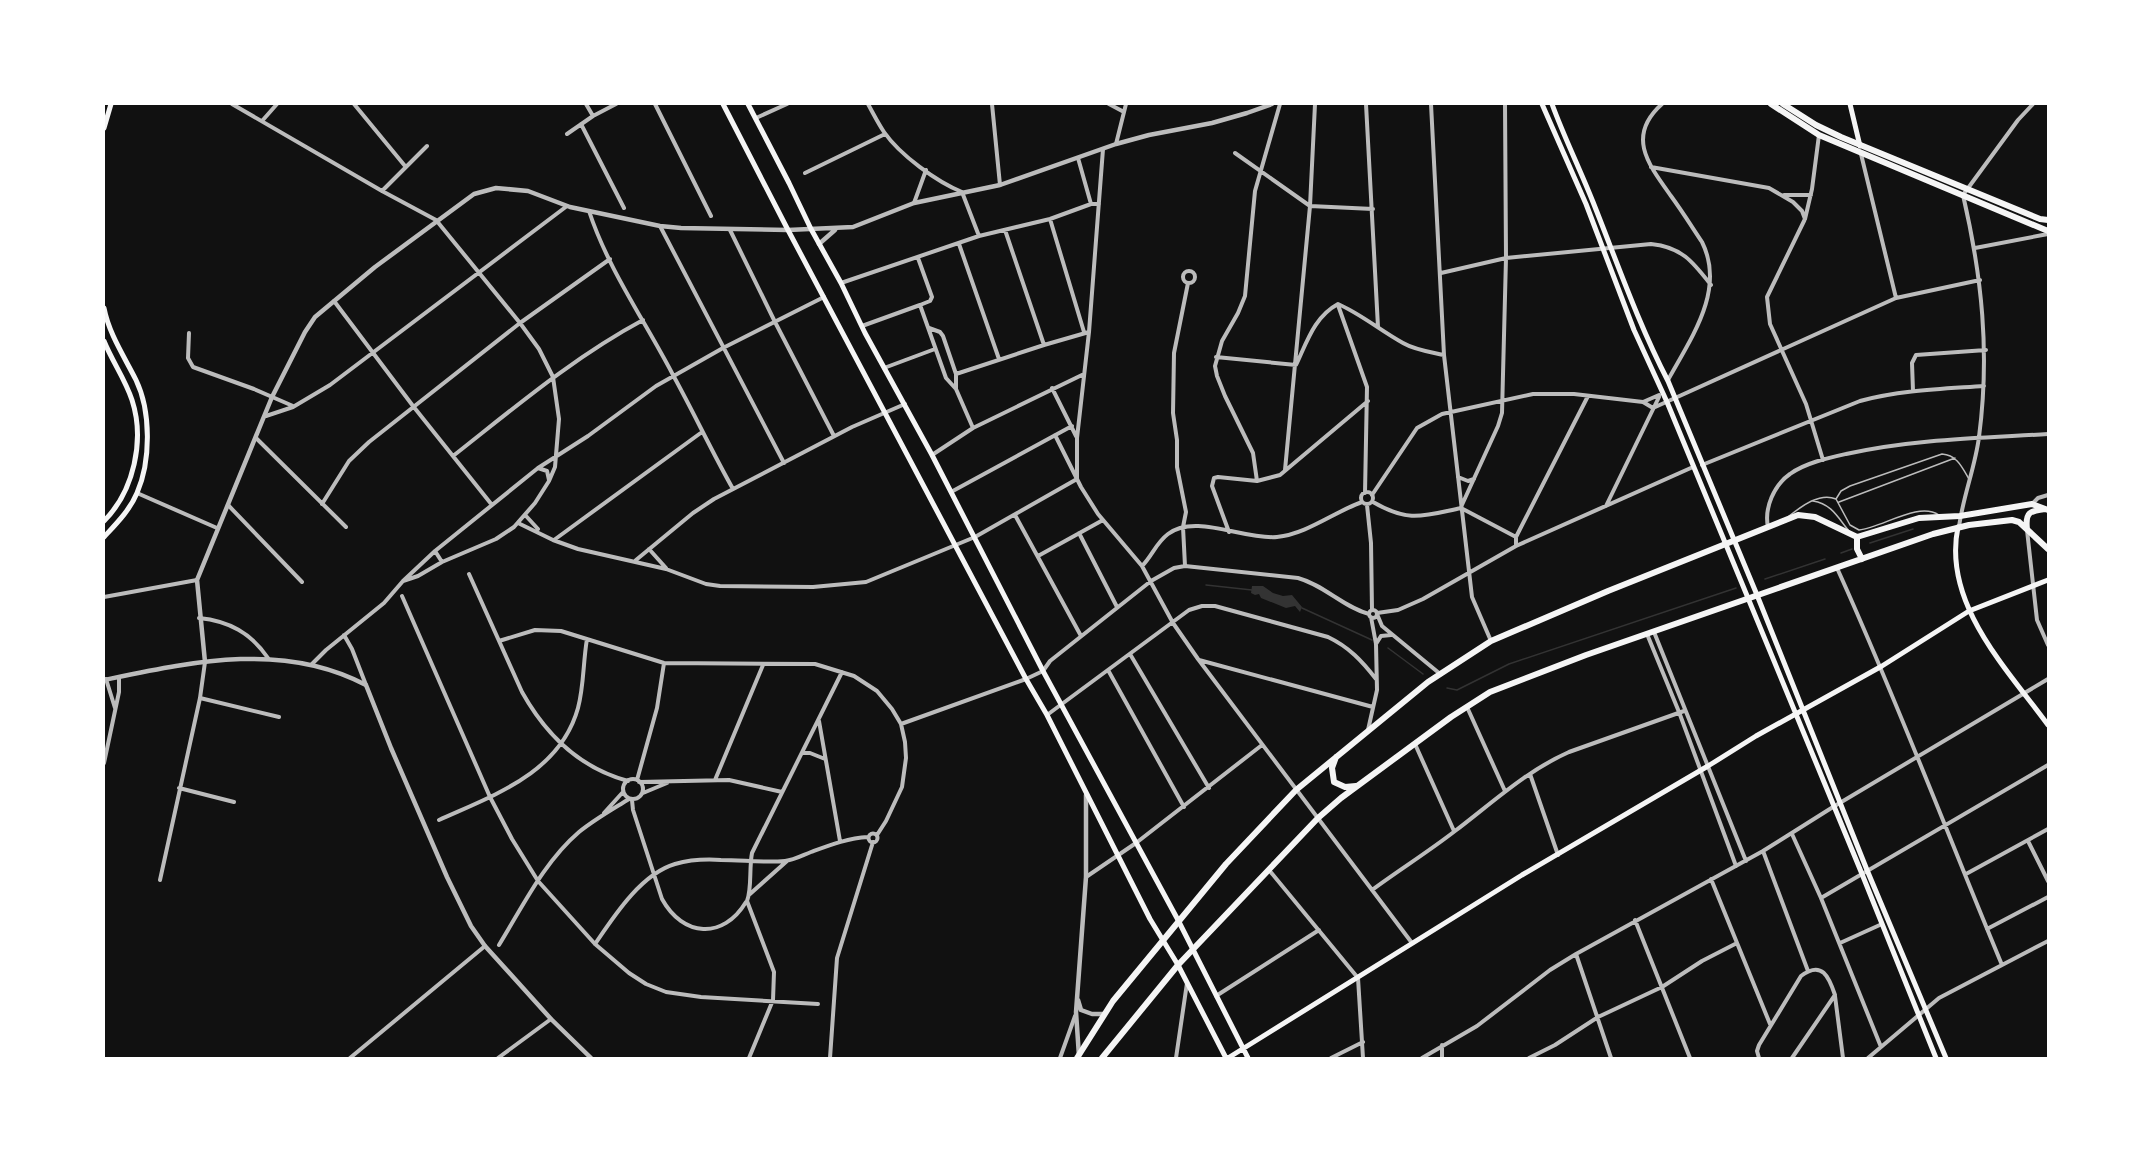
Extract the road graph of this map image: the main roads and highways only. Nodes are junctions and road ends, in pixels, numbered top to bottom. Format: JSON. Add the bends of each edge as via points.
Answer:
{"nodes":[{"id":1,"x":111,"y":104,"type":"edge"},
{"id":2,"x":723,"y":104,"type":"edge"},
{"id":3,"x":748,"y":104,"type":"edge"},
{"id":4,"x":1542,"y":104,"type":"edge"},
{"id":5,"x":1552,"y":104,"type":"edge"},
{"id":6,"x":1771,"y":104,"type":"edge"},
{"id":7,"x":1783,"y":104,"type":"edge"},
{"id":8,"x":1850,"y":104,"type":"edge"},
{"id":9,"x":104,"y":128,"type":"edge"},
{"id":10,"x":1859,"y":144,"type":"junction"},
{"id":11,"x":1861,"y":154,"type":"junction"},
{"id":12,"x":1965,"y":192,"type":"junction"},
{"id":13,"x":2048,"y":220,"type":"edge"},
{"id":14,"x":2035,"y":226,"type":"junction"},
{"id":15,"x":2049,"y":233,"type":"edge"},
{"id":16,"x":2038,"y":236,"type":"road end"},
{"id":17,"x":104,"y":308,"type":"edge"},
{"id":18,"x":104,"y":341,"type":"edge"},
{"id":19,"x":2047,"y":510,"type":"edge"},
{"id":20,"x":104,"y":521,"type":"edge"},
{"id":21,"x":1958,"y":527,"type":"junction"},
{"id":22,"x":2027,"y":529,"type":"junction"},
{"id":23,"x":1856,"y":536,"type":"junction"},
{"id":24,"x":104,"y":537,"type":"edge"},
{"id":25,"x":1733,"y":541,"type":"junction"},
{"id":26,"x":1726,"y":544,"type":"junction"},
{"id":27,"x":2049,"y":549,"type":"edge"},
{"id":28,"x":1862,"y":559,"type":"junction"},
{"id":29,"x":2049,"y":580,"type":"edge"},
{"id":30,"x":1757,"y":595,"type":"junction"},
{"id":31,"x":1748,"y":598,"type":"junction"},
{"id":32,"x":1969,"y":611,"type":"junction"},
{"id":33,"x":1802,"y":709,"type":"junction"},
{"id":34,"x":1795,"y":714,"type":"junction"},
{"id":35,"x":2049,"y":725,"type":"edge"},
{"id":36,"x":1336,"y":756,"type":"junction"},
{"id":37,"x":1357,"y":786,"type":"junction"},
{"id":38,"x":1865,"y":872,"type":"junction"},
{"id":39,"x":1178,"y":920,"type":"junction"},
{"id":40,"x":1163,"y":941,"type":"junction"},
{"id":41,"x":1193,"y":950,"type":"junction"},
{"id":42,"x":1178,"y":965,"type":"junction"},
{"id":43,"x":1243,"y":1050,"type":"junction"},
{"id":44,"x":1079,"y":1058,"type":"edge"},
{"id":45,"x":1102,"y":1059,"type":"edge"},
{"id":46,"x":1227,"y":1059,"type":"edge"},
{"id":47,"x":1248,"y":1059,"type":"edge"},
{"id":48,"x":1936,"y":1059,"type":"edge"},
{"id":49,"x":1946,"y":1059,"type":"edge"}],
"edges":[{"from":1,"to":9,"type":"main road"},
{"from":2,"to":40,"type":"main road"},
{"from":3,"to":39,"type":"main road","via":[[1043,671]]},
{"from":4,"to":26,"type":"main road"},
{"from":5,"to":25,"type":"main road"},
{"from":6,"to":11,"type":"main road","via":[[1819,135]]},
{"from":7,"to":10,"type":"main road","via":[[1816,125]]},
{"from":8,"to":10,"type":"main road"},
{"from":10,"to":11,"type":"main road"},
{"from":10,"to":12,"type":"main road"},
{"from":11,"to":12,"type":"main road"},
{"from":12,"to":13,"type":"main road"},
{"from":12,"to":14,"type":"main road"},
{"from":14,"to":15,"type":"main road"},
{"from":14,"to":16,"type":"main road"},
{"from":17,"to":24,"type":"main road","via":[[116,343],[136,381],[148,424],[145,466],[137,493]]},
{"from":18,"to":20,"type":"main road","via":[[136,413],[134,464],[128,486]]},
{"from":19,"to":22,"type":"main road","via":[[2034,510],[2028,515]]},
{"from":19,"to":23,"type":"main road","via":[[2032,504],[1960,516],[1919,518]]},
{"from":21,"to":22,"type":"main road","via":[[2004,520],[2019,522]]},
{"from":21,"to":28,"type":"main road"},
{"from":21,"to":32,"type":"main road","via":[[1960,588]]},
{"from":22,"to":27,"type":"main road"},
{"from":23,"to":25,"type":"main road","via":[[1815,517],[1798,515]]},
{"from":23,"to":28,"type":"main road"},
{"from":25,"to":26,"type":"main road"},
{"from":25,"to":30,"type":"main road"},
{"from":26,"to":31,"type":"main road"},
{"from":26,"to":36,"type":"main road","via":[[1491,641],[1439,673]]},
{"from":28,"to":30,"type":"main road"},
{"from":29,"to":32,"type":"main road"},
{"from":30,"to":31,"type":"main road"},
{"from":30,"to":33,"type":"main road"},
{"from":31,"to":34,"type":"main road"},
{"from":31,"to":37,"type":"main road","via":[[1516,681],[1466,705]]},
{"from":32,"to":33,"type":"main road","via":[[1882,666]]},
{"from":32,"to":35,"type":"main road","via":[[2007,671]]},
{"from":33,"to":34,"type":"main road"},
{"from":33,"to":38,"type":"main road"},
{"from":34,"to":38,"type":"main road"},
{"from":34,"to":43,"type":"main road"},
{"from":36,"to":37,"type":"main road","via":[[1332,768],[1334,782],[1339,786]]},
{"from":36,"to":39,"type":"main road","via":[[1296,790]]},
{"from":37,"to":41,"type":"main road","via":[[1318,818]]},
{"from":38,"to":48,"type":"main road"},
{"from":38,"to":49,"type":"main road"},
{"from":39,"to":40,"type":"main road"},
{"from":39,"to":41,"type":"main road"},
{"from":40,"to":42,"type":"main road"},
{"from":40,"to":44,"type":"main road","via":[[1103,1014]]},
{"from":41,"to":42,"type":"main road"},
{"from":41,"to":43,"type":"main road"},
{"from":42,"to":45,"type":"main road"},
{"from":42,"to":46,"type":"main road"},
{"from":43,"to":46,"type":"main road"},
{"from":43,"to":47,"type":"main road"}]}
